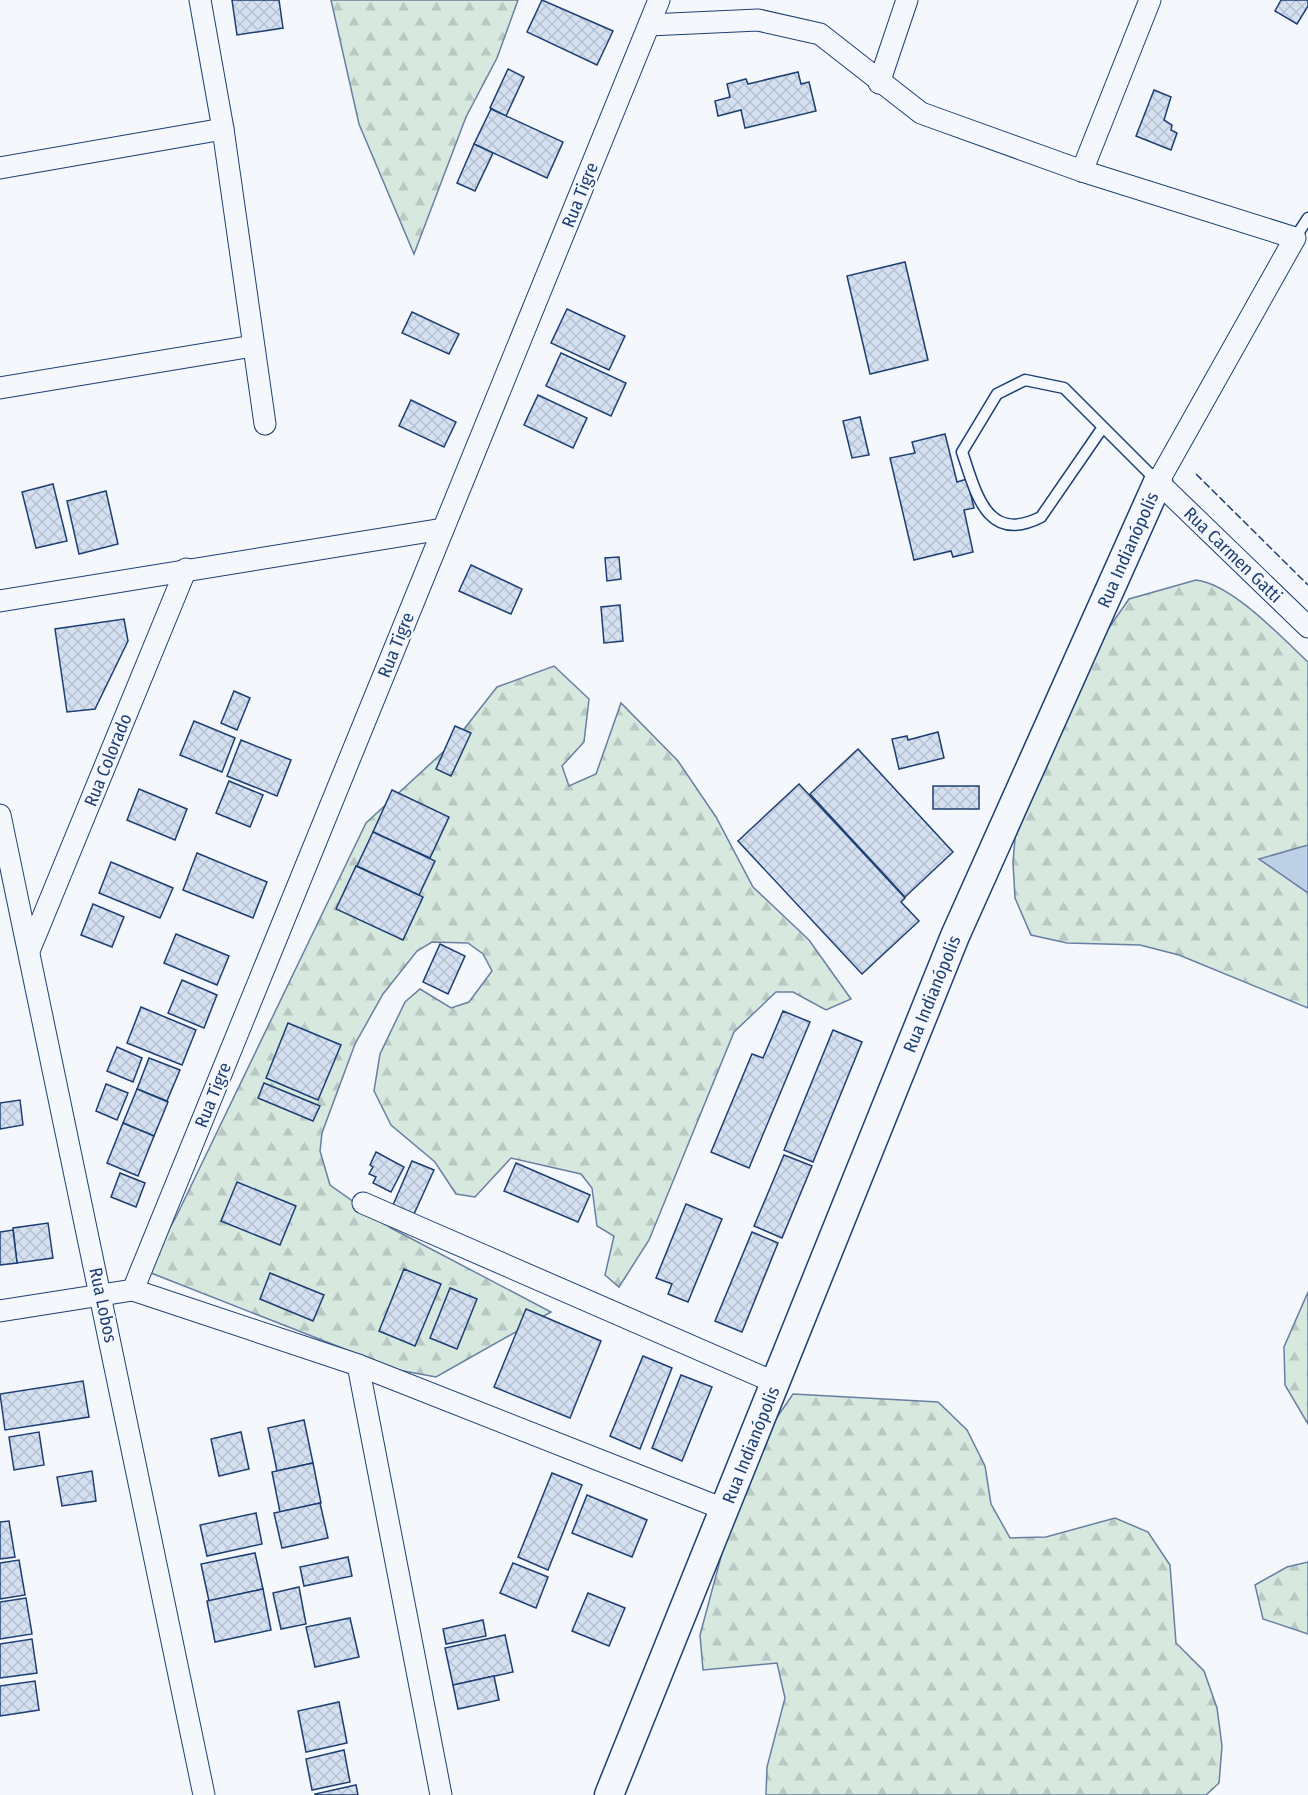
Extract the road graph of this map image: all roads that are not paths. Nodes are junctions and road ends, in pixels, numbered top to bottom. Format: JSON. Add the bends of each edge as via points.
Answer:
{"nodes":[{"id":1,"x":200,"y":0,"type":"edge"},
{"id":2,"x":659,"y":0,"type":"edge"},
{"id":3,"x":907,"y":0,"type":"edge"},
{"id":4,"x":1150,"y":0,"type":"edge"},
{"id":5,"x":649,"y":25,"type":"junction"},
{"id":6,"x":879,"y":83,"type":"junction"},
{"id":7,"x":223,"y":129,"type":"junction"},
{"id":8,"x":0,"y":168,"type":"edge"},
{"id":9,"x":1082,"y":171,"type":"junction"},
{"id":10,"x":1308,"y":218,"type":"edge"},
{"id":11,"x":1295,"y":238,"type":"junction"},
{"id":12,"x":253,"y":346,"type":"junction"},
{"id":13,"x":0,"y":388,"type":"edge"},
{"id":14,"x":265,"y":423,"type":"dead end"},
{"id":15,"x":1102,"y":427,"type":"junction"},
{"id":16,"x":1158,"y":482,"type":"junction"},
{"id":17,"x":443,"y":529,"type":"junction"},
{"id":18,"x":186,"y":569,"type":"junction"},
{"id":19,"x":0,"y":602,"type":"edge"},
{"id":20,"x":1308,"y":627,"type":"edge"},
{"id":21,"x":0,"y":815,"type":"edge"},
{"id":22,"x":29,"y":951,"type":"junction"},
{"id":23,"x":363,"y":1203,"type":"dead end"},
{"id":24,"x":133,"y":1290,"type":"junction"},
{"id":25,"x":101,"y":1294,"type":"junction"},
{"id":26,"x":0,"y":1311,"type":"edge"},
{"id":27,"x":358,"y":1365,"type":"junction"},
{"id":28,"x":776,"y":1383,"type":"junction"},
{"id":29,"x":726,"y":1510,"type":"junction"},
{"id":30,"x":204,"y":1795,"type":"edge"},
{"id":31,"x":441,"y":1795,"type":"edge"},
{"id":32,"x":609,"y":1795,"type":"edge"}],
"edges":[{"from":1,"to":7,"type":"street"},
{"from":2,"to":5,"type":"street","name":"Rua Tigre"},
{"from":3,"to":6,"type":"street"},
{"from":4,"to":9,"type":"street"},
{"from":5,"to":6,"type":"street","via":[[758,20],[820,34]]},
{"from":5,"to":17,"type":"street","name":"Rua Tigre"},
{"from":6,"to":9,"type":"street","via":[[921,113]]},
{"from":7,"to":8,"type":"street"},
{"from":7,"to":12,"type":"street"},
{"from":9,"to":11,"type":"street"},
{"from":10,"to":11,"type":"lane","name":"Rua Indianópolis"},
{"from":11,"to":16,"type":"street","name":"Rua Indianópolis"},
{"from":12,"to":13,"type":"street"},
{"from":12,"to":14,"type":"street"},
{"from":15,"to":15,"type":"lane","via":[[1041,517],[1026,524],[1000,522],[980,505],[963,452],[996,394],[1025,380],[1064,388]]},
{"from":15,"to":16,"type":"lane"},
{"from":16,"to":20,"type":"street","name":"Rua Carmen Gatti"},
{"from":16,"to":28,"type":"street","name":"Rua Indianópolis","via":[[955,936]]},
{"from":17,"to":18,"type":"street"},
{"from":17,"to":24,"type":"street","name":"Rua Tigre"},
{"from":18,"to":19,"type":"street"},
{"from":18,"to":22,"type":"street","name":"Rua Colorado"},
{"from":21,"to":22,"type":"street","name":"Rua Lobos"},
{"from":22,"to":25,"type":"street","name":"Rua Lobos"},
{"from":23,"to":28,"type":"street"},
{"from":24,"to":25,"type":"street"},
{"from":24,"to":27,"type":"street"},
{"from":25,"to":26,"type":"street"},
{"from":25,"to":30,"type":"street","name":"Rua Lobos"},
{"from":27,"to":29,"type":"street"},
{"from":27,"to":31,"type":"street"},
{"from":28,"to":29,"type":"street","name":"Rua Indianópolis"},
{"from":29,"to":32,"type":"street","name":"Rua Indianópolis"}]}
